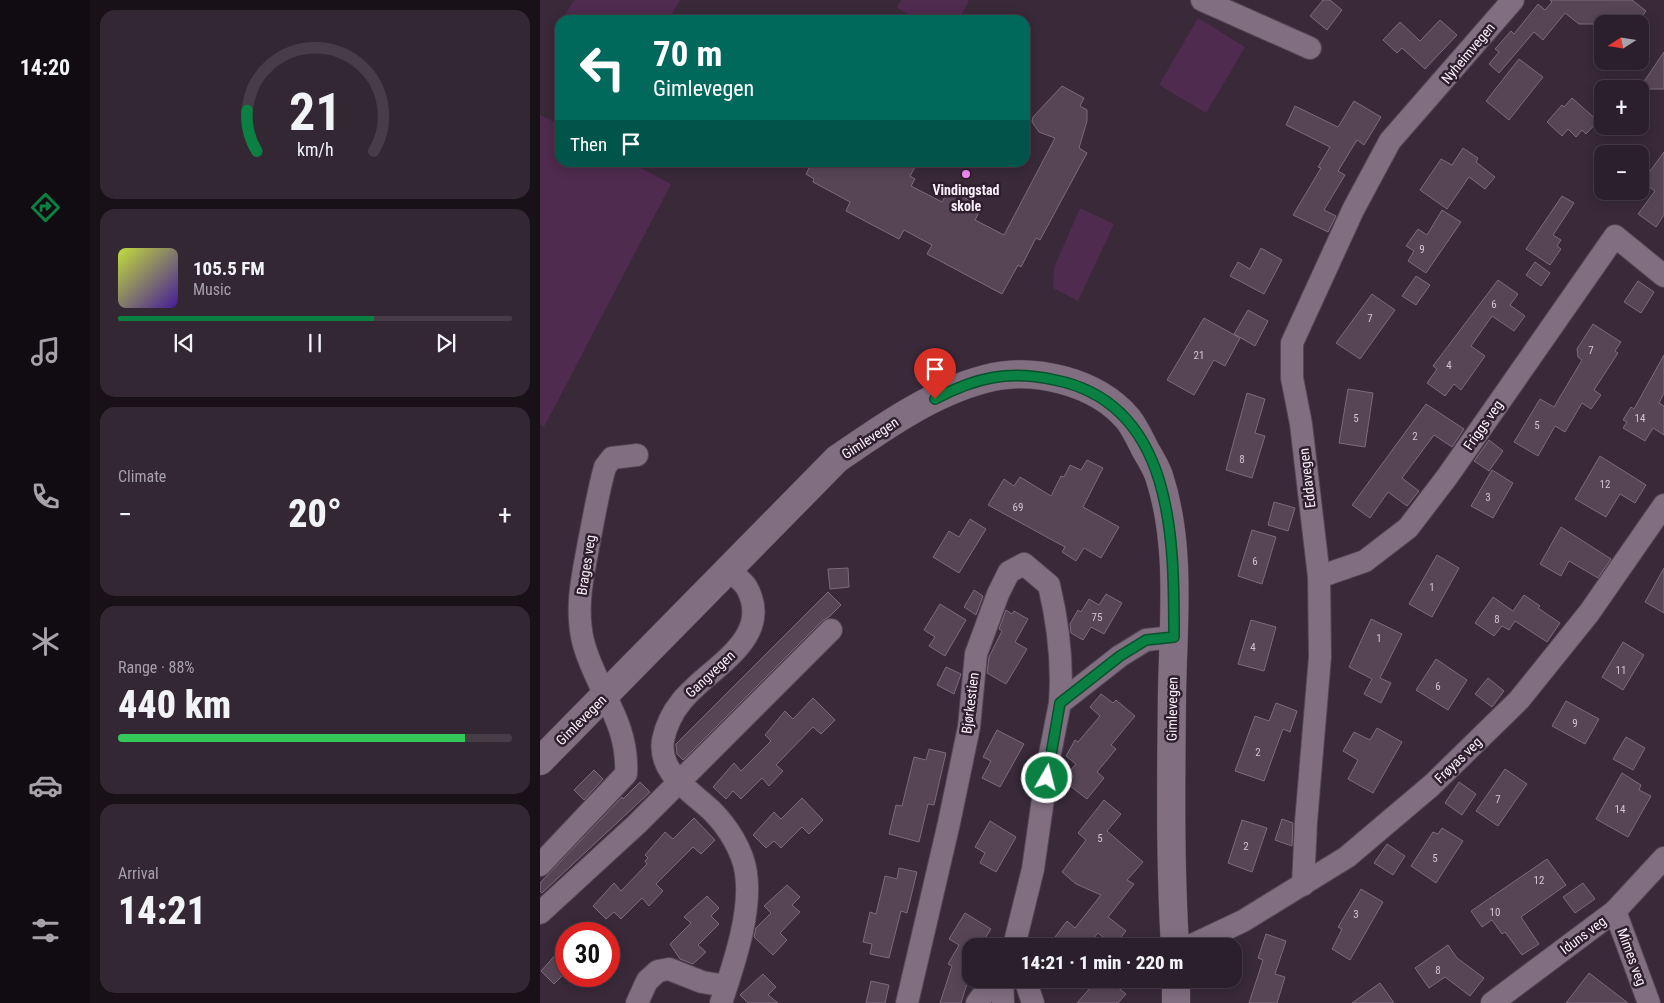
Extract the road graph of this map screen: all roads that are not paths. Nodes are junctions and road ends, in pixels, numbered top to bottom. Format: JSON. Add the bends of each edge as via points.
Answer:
{"nodes":[{"id":1,"x":1202,"y":0,"type":"edge"},
{"id":2,"x":1513,"y":0,"type":"edge"},
{"id":3,"x":1310,"y":48,"type":"dead end"},
{"id":4,"x":1422,"y":105,"type":"joint"},
{"id":5,"x":1664,"y":276,"type":"edge"},
{"id":6,"x":637,"y":455,"type":"dead end"},
{"id":7,"x":1664,"y":505,"type":"edge"},
{"id":8,"x":728,"y":569,"type":"junction"},
{"id":9,"x":1319,"y":577,"type":"junction"},
{"id":10,"x":831,"y":630,"type":"dead end"},
{"id":11,"x":1174,"y":637,"type":"junction"},
{"id":12,"x":605,"y":696,"type":"junction"},
{"id":13,"x":1060,"y":703,"type":"junction"},
{"id":14,"x":540,"y":761,"type":"edge"},
{"id":15,"x":679,"y":782,"type":"junction"},
{"id":16,"x":1664,"y":858,"type":"edge"},
{"id":17,"x":540,"y":865,"type":"edge"},
{"id":18,"x":1303,"y":885,"type":"junction"},
{"id":19,"x":1615,"y":910,"type":"junction"},
{"id":20,"x":540,"y":913,"type":"edge"},
{"id":21,"x":1016,"y":938,"type":"edge"},
{"id":22,"x":1174,"y":938,"type":"edge"},
{"id":23,"x":1207,"y":938,"type":"edge"},
{"id":24,"x":989,"y":988,"type":"edge"},
{"id":25,"x":1002,"y":988,"type":"edge"},
{"id":26,"x":1028,"y":988,"type":"edge"},
{"id":27,"x":1176,"y":988,"type":"edge"},
{"id":28,"x":724,"y":995,"type":"edge"},
{"id":29,"x":637,"y":1003,"type":"edge"},
{"id":30,"x":907,"y":1003,"type":"edge"},
{"id":31,"x":978,"y":1003,"type":"edge"},
{"id":32,"x":1003,"y":1003,"type":"edge"},
{"id":33,"x":1033,"y":1003,"type":"edge"},
{"id":34,"x":1176,"y":1003,"type":"edge"},
{"id":35,"x":1492,"y":1003,"type":"edge"},
{"id":36,"x":1649,"y":1003,"type":"edge"}],
"edges":[{"from":1,"to":3,"type":"street"},
{"from":2,"to":4,"type":"street","name":"Nyheimvegen"},
{"from":4,"to":9,"type":"street","name":"Eddavegen","via":[[1390,141],[1353,210],[1292,343],[1292,378],[1301,424]]},
{"from":5,"to":9,"type":"street","name":"Friggs veg","via":[[1616,236],[1408,528],[1366,561]]},
{"from":6,"to":12,"type":"street","name":"Brages veg","via":[[612,458],[605,467],[580,591],[583,641]]},
{"from":7,"to":18,"type":"street","name":"Frøyas veg","via":[[1589,613],[1519,700],[1425,791],[1347,857]]},
{"from":8,"to":11,"type":"street","name":"Gimlevegen","via":[[837,459],[876,431],[951,390],[985,378],[1030,375],[1088,389],[1108,400],[1128,419],[1159,474],[1168,510],[1173,557]]},
{"from":8,"to":12,"type":"street","name":"Gimlevegen"},
{"from":8,"to":15,"type":"street","name":"Gangvegen","via":[[747,587],[752,603],[752,627],[737,650],[681,701],[670,718],[663,741],[664,756],[669,771]]},
{"from":9,"to":18,"type":"street","name":"Eddavegen","via":[[1320,658]]},
{"from":10,"to":15,"type":"street"},
{"from":11,"to":13,"type":"street","via":[[1146,640]]},
{"from":11,"to":22,"type":"street","name":"Gimlevegen","via":[[1171,782]]},
{"from":12,"to":14,"type":"street","name":"Gimlevegen"},
{"from":12,"to":17,"type":"street","via":[[620,725],[627,753],[626,774]]},
{"from":13,"to":21,"type":"street","name":"Bjørkestien","via":[[1034,869]]},
{"from":13,"to":30,"type":"street","name":"Bjørkestien","via":[[1062,679],[1049,584],[1024,564],[1009,572],[976,654],[969,727]]},
{"from":15,"to":20,"type":"street"},
{"from":15,"to":28,"type":"street","name":"Gangvegen","via":[[732,834],[746,873],[745,909],[736,960]]},
{"from":16,"to":19,"type":"street","name":"Iduns veg"},
{"from":18,"to":23,"type":"street","name":"Frøyas veg","via":[[1244,921]]},
{"from":19,"to":35,"type":"street","name":"Iduns veg"},
{"from":19,"to":36,"type":"street","name":"Mimes veg"},
{"from":24,"to":31,"type":"street"},
{"from":25,"to":32,"type":"street"},
{"from":26,"to":33,"type":"street"},
{"from":27,"to":34,"type":"street"},
{"from":28,"to":29,"type":"street","via":[[669,969],[658,972],[648,981]]}]}
